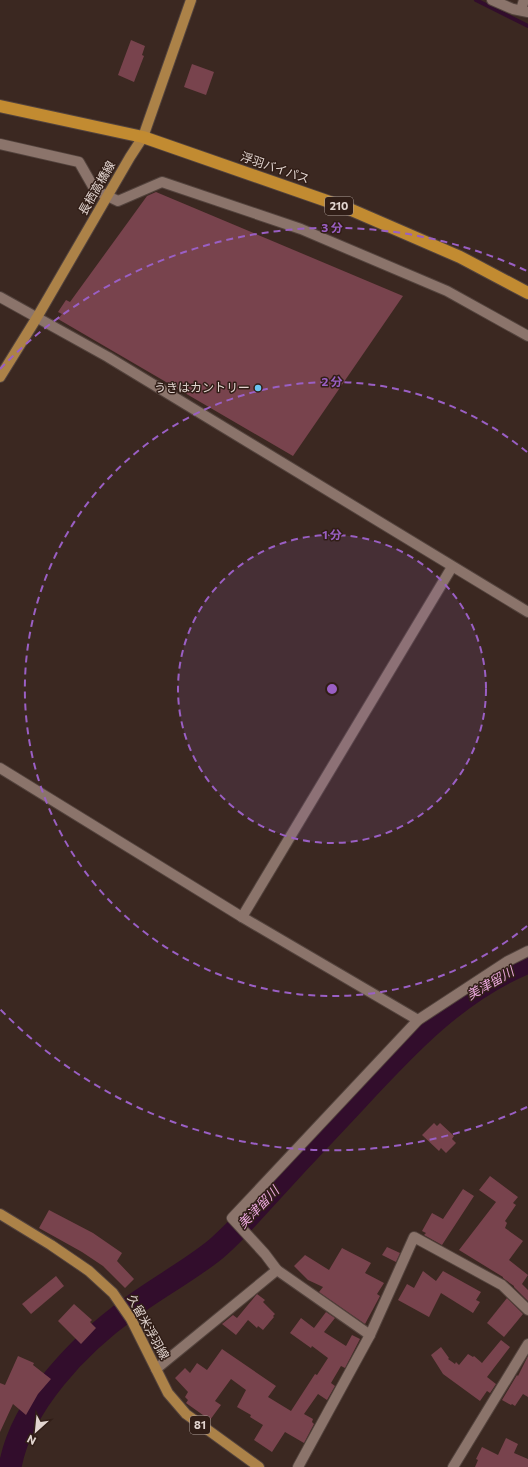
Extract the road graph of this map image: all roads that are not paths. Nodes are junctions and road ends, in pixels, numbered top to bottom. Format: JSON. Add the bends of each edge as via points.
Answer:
{"nodes":[{"id":1,"x":191,"y":0,"type":"edge"},
{"id":2,"x":492,"y":0,"type":"edge"},
{"id":3,"x":524,"y":0,"type":"edge"},
{"id":4,"x":524,"y":11,"type":"edge"},
{"id":5,"x":0,"y":106,"type":"edge"},
{"id":6,"x":143,"y":137,"type":"junction"},
{"id":7,"x":0,"y":144,"type":"edge"},
{"id":8,"x":108,"y":197,"type":"junction"},
{"id":9,"x":528,"y":293,"type":"edge"},
{"id":10,"x":0,"y":297,"type":"edge"},
{"id":11,"x":36,"y":319,"type":"junction"},
{"id":12,"x":528,"y":336,"type":"edge"},
{"id":13,"x":0,"y":377,"type":"edge"},
{"id":14,"x":452,"y":567,"type":"junction"},
{"id":15,"x":528,"y":612,"type":"edge"},
{"id":16,"x":0,"y":768,"type":"edge"},
{"id":17,"x":242,"y":917,"type":"junction"},
{"id":18,"x":528,"y":951,"type":"edge"},
{"id":19,"x":418,"y":1020,"type":"junction"},
{"id":20,"x":0,"y":1214,"type":"edge"},
{"id":21,"x":276,"y":1270,"type":"junction"},
{"id":22,"x":528,"y":1310,"type":"edge"},
{"id":23,"x":370,"y":1335,"type":"junction"},
{"id":24,"x":528,"y":1344,"type":"edge"},
{"id":25,"x":156,"y":1369,"type":"junction"},
{"id":26,"x":259,"y":1467,"type":"edge"},
{"id":27,"x":298,"y":1467,"type":"edge"},
{"id":28,"x":453,"y":1467,"type":"edge"}],
"edges":[{"from":1,"to":6,"type":"main road","name":"長栖高橋線"},
{"from":2,"to":4,"type":"street"},
{"from":3,"to":4,"type":"street"},
{"from":5,"to":6,"type":"highway","name":"浮羽バイパス","number":"210"},
{"from":6,"to":8,"type":"main road","name":"長栖高橋線"},
{"from":6,"to":9,"type":"highway","name":"浮羽バイパス","number":"210","via":[[346,208],[460,257]]},
{"from":7,"to":8,"type":"street","via":[[79,162],[95,190]]},
{"from":8,"to":11,"type":"main road","name":"長栖高橋線"},
{"from":8,"to":12,"type":"street","via":[[118,201],[162,182],[301,229],[440,288]]},
{"from":10,"to":11,"type":"street"},
{"from":11,"to":13,"type":"main road","name":"長栖高橋線"},
{"from":11,"to":14,"type":"street","via":[[108,357]]},
{"from":14,"to":15,"type":"street"},
{"from":14,"to":17,"type":"street"},
{"from":16,"to":17,"type":"street"},
{"from":17,"to":19,"type":"street"},
{"from":18,"to":19,"type":"street","via":[[508,961]]},
{"from":19,"to":21,"type":"street","via":[[232,1218]]},
{"from":20,"to":25,"type":"main road","name":"久留米浮羽線","number":"81","via":[[51,1244],[113,1293],[131,1320]]},
{"from":21,"to":23,"type":"street"},
{"from":21,"to":25,"type":"street"},
{"from":22,"to":23,"type":"street","via":[[502,1285],[414,1237]]},
{"from":23,"to":27,"type":"street"},
{"from":24,"to":28,"type":"street"},
{"from":25,"to":26,"type":"main road","name":"久留米浮羽線","number":"81","via":[[168,1393],[186,1414]]}]}
